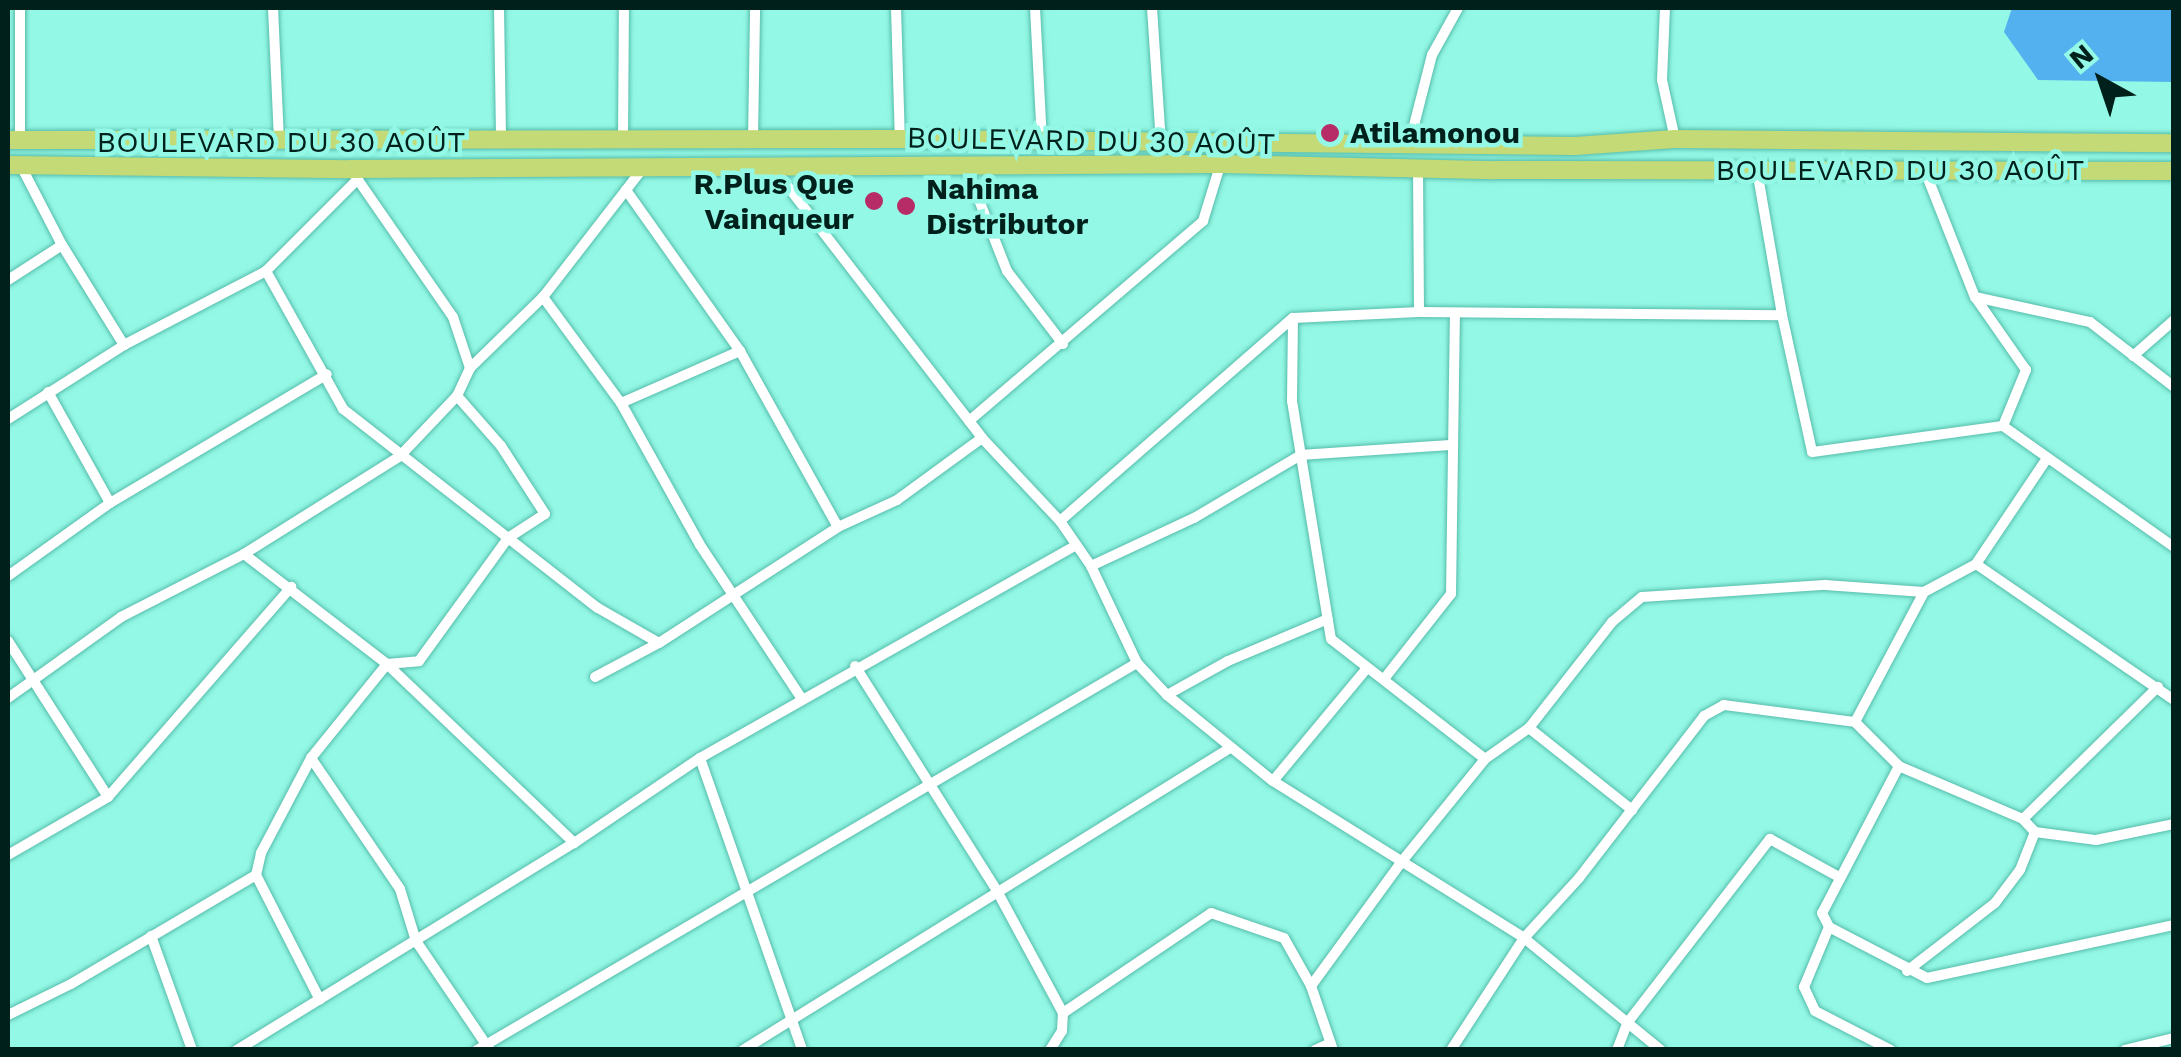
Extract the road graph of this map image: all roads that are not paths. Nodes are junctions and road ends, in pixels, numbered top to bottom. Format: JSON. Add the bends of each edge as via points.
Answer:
{"nodes":[{"id":1,"x":20,"y":8,"type":"edge"},
{"id":2,"x":273,"y":8,"type":"edge"},
{"id":3,"x":499,"y":8,"type":"edge"},
{"id":4,"x":624,"y":8,"type":"edge"},
{"id":5,"x":755,"y":8,"type":"edge"},
{"id":6,"x":896,"y":8,"type":"edge"},
{"id":7,"x":1035,"y":8,"type":"edge"},
{"id":8,"x":1152,"y":8,"type":"edge"},
{"id":9,"x":1458,"y":8,"type":"edge"},
{"id":10,"x":1665,"y":8,"type":"edge"},
{"id":11,"x":900,"y":139,"type":"junction"},
{"id":12,"x":1675,"y":139,"type":"junction"},
{"id":13,"x":14,"y":140,"type":"edge"},
{"id":14,"x":279,"y":140,"type":"junction"},
{"id":15,"x":623,"y":142,"type":"junction"},
{"id":16,"x":753,"y":142,"type":"junction"},
{"id":17,"x":1042,"y":142,"type":"junction"},
{"id":18,"x":1161,"y":142,"type":"junction"},
{"id":19,"x":500,"y":143,"type":"junction"},
{"id":20,"x":1227,"y":143,"type":"junction"},
{"id":21,"x":2174,"y":143,"type":"edge"},
{"id":22,"x":1409,"y":146,"type":"junction"},
{"id":23,"x":1222,"y":164,"type":"junction"},
{"id":24,"x":14,"y":165,"type":"edge"},
{"id":25,"x":772,"y":166,"type":"junction"},
{"id":26,"x":966,"y":167,"type":"junction"},
{"id":27,"x":643,"y":168,"type":"junction"},
{"id":28,"x":1418,"y":168,"type":"junction"},
{"id":29,"x":1757,"y":170,"type":"junction"},
{"id":30,"x":1925,"y":170,"type":"junction"},
{"id":31,"x":2174,"y":171,"type":"edge"},
{"id":32,"x":354,"y":174,"type":"junction"},
{"id":33,"x":626,"y":190,"type":"junction"},
{"id":34,"x":62,"y":245,"type":"junction"},
{"id":35,"x":266,"y":271,"type":"junction"},
{"id":36,"x":8,"y":280,"type":"edge"},
{"id":37,"x":543,"y":297,"type":"junction"},
{"id":38,"x":1975,"y":297,"type":"junction"},
{"id":39,"x":1419,"y":312,"type":"junction"},
{"id":40,"x":1455,"y":313,"type":"junction"},
{"id":41,"x":1782,"y":315,"type":"junction"},
{"id":42,"x":1293,"y":318,"type":"junction"},
{"id":43,"x":2174,"y":320,"type":"edge"},
{"id":44,"x":1063,"y":344,"type":"junction"},
{"id":45,"x":124,"y":345,"type":"junction"},
{"id":46,"x":740,"y":351,"type":"junction"},
{"id":47,"x":2134,"y":356,"type":"junction"},
{"id":48,"x":470,"y":368,"type":"junction"},
{"id":49,"x":326,"y":374,"type":"junction"},
{"id":50,"x":2174,"y":387,"type":"edge"},
{"id":51,"x":48,"y":392,"type":"junction"},
{"id":52,"x":456,"y":396,"type":"junction"},
{"id":53,"x":620,"y":403,"type":"junction"},
{"id":54,"x":8,"y":419,"type":"edge"},
{"id":55,"x":969,"y":421,"type":"junction"},
{"id":56,"x":2003,"y":426,"type":"junction"},
{"id":57,"x":982,"y":438,"type":"junction"},
{"id":58,"x":1453,"y":445,"type":"junction"},
{"id":59,"x":1301,"y":455,"type":"junction"},
{"id":60,"x":400,"y":456,"type":"junction"},
{"id":61,"x":2046,"y":460,"type":"junction"},
{"id":62,"x":110,"y":504,"type":"junction"},
{"id":63,"x":1060,"y":521,"type":"junction"},
{"id":64,"x":838,"y":527,"type":"junction"},
{"id":65,"x":508,"y":538,"type":"junction"},
{"id":66,"x":1076,"y":545,"type":"junction"},
{"id":67,"x":2174,"y":546,"type":"edge"},
{"id":68,"x":244,"y":554,"type":"junction"},
{"id":69,"x":1976,"y":564,"type":"junction"},
{"id":70,"x":1091,"y":566,"type":"junction"},
{"id":71,"x":8,"y":576,"type":"edge"},
{"id":72,"x":290,"y":587,"type":"junction"},
{"id":73,"x":1924,"y":592,"type":"junction"},
{"id":74,"x":732,"y":597,"type":"junction"},
{"id":75,"x":1328,"y":619,"type":"junction"},
{"id":76,"x":8,"y":641,"type":"edge"},
{"id":77,"x":659,"y":644,"type":"junction"},
{"id":78,"x":1138,"y":663,"type":"junction"},
{"id":79,"x":388,"y":664,"type":"junction"},
{"id":80,"x":856,"y":666,"type":"junction"},
{"id":81,"x":1367,"y":668,"type":"junction"},
{"id":82,"x":596,"y":677,"type":"dead end"},
{"id":83,"x":1384,"y":679,"type":"junction"},
{"id":84,"x":33,"y":680,"type":"junction"},
{"id":85,"x":2158,"y":687,"type":"junction"},
{"id":86,"x":1167,"y":695,"type":"junction"},
{"id":87,"x":8,"y":698,"type":"edge"},
{"id":88,"x":802,"y":699,"type":"junction"},
{"id":89,"x":2174,"y":700,"type":"edge"},
{"id":90,"x":1856,"y":722,"type":"junction"},
{"id":91,"x":1529,"y":728,"type":"junction"},
{"id":92,"x":1230,"y":748,"type":"junction"},
{"id":93,"x":310,"y":758,"type":"junction"},
{"id":94,"x":700,"y":758,"type":"junction"},
{"id":95,"x":1484,"y":759,"type":"junction"},
{"id":96,"x":1899,"y":766,"type":"junction"},
{"id":97,"x":1273,"y":781,"type":"junction"},
{"id":98,"x":928,"y":782,"type":"junction"},
{"id":99,"x":108,"y":797,"type":"junction"},
{"id":100,"x":1632,"y":810,"type":"junction"},
{"id":101,"x":2023,"y":819,"type":"junction"},
{"id":102,"x":2174,"y":824,"type":"edge"},
{"id":103,"x":2036,"y":832,"type":"junction"},
{"id":104,"x":574,"y":843,"type":"junction"},
{"id":105,"x":8,"y":855,"type":"edge"},
{"id":106,"x":1403,"y":860,"type":"junction"},
{"id":107,"x":256,"y":876,"type":"junction"},
{"id":108,"x":1840,"y":877,"type":"junction"},
{"id":109,"x":744,"y":891,"type":"junction"},
{"id":110,"x":996,"y":891,"type":"junction"},
{"id":111,"x":2174,"y":925,"type":"edge"},
{"id":112,"x":1828,"y":927,"type":"junction"},
{"id":113,"x":151,"y":936,"type":"junction"},
{"id":114,"x":1524,"y":938,"type":"junction"},
{"id":115,"x":416,"y":941,"type":"junction"},
{"id":116,"x":1907,"y":971,"type":"junction"},
{"id":117,"x":1312,"y":986,"type":"junction"},
{"id":118,"x":320,"y":1000,"type":"junction"},
{"id":119,"x":1062,"y":1013,"type":"junction"},
{"id":120,"x":8,"y":1014,"type":"edge"},
{"id":121,"x":794,"y":1018,"type":"junction"},
{"id":122,"x":1628,"y":1022,"type":"junction"},
{"id":123,"x":2174,"y":1038,"type":"edge"},
{"id":124,"x":1332,"y":1046,"type":"edge"},
{"id":125,"x":484,"y":1048,"type":"edge"},
{"id":126,"x":192,"y":1050,"type":"edge"},
{"id":127,"x":237,"y":1050,"type":"edge"},
{"id":128,"x":743,"y":1050,"type":"edge"},
{"id":129,"x":802,"y":1050,"type":"edge"},
{"id":130,"x":1050,"y":1050,"type":"edge"},
{"id":131,"x":1315,"y":1050,"type":"edge"},
{"id":132,"x":1452,"y":1050,"type":"edge"},
{"id":133,"x":1618,"y":1050,"type":"edge"},
{"id":134,"x":1661,"y":1050,"type":"edge"},
{"id":135,"x":1891,"y":1050,"type":"edge"},
{"id":136,"x":2125,"y":1050,"type":"edge"}],
"edges":[{"from":1,"to":13,"type":"street"},
{"from":2,"to":14,"type":"street"},
{"from":3,"to":19,"type":"street"},
{"from":4,"to":15,"type":"street"},
{"from":5,"to":16,"type":"street"},
{"from":6,"to":11,"type":"street"},
{"from":7,"to":17,"type":"street"},
{"from":8,"to":18,"type":"street"},
{"from":9,"to":22,"type":"street","via":[[1432,55]]},
{"from":10,"to":12,"type":"street","via":[[1662,80]]},
{"from":11,"to":16,"type":"highway","name":"BOULEVARD DU 30 AOÛT"},
{"from":11,"to":17,"type":"highway","name":"BOULEVARD DU 30 AOÛT"},
{"from":12,"to":21,"type":"highway","name":"BOULEVARD DU 30 AOÛT"},
{"from":12,"to":22,"type":"highway","name":"BOULEVARD DU 30 AOÛT"},
{"from":13,"to":14,"type":"highway","name":"BOULEVARD DU 30 AOÛT"},
{"from":14,"to":19,"type":"highway","name":"BOULEVARD DU 30 AOÛT"},
{"from":15,"to":16,"type":"highway","name":"BOULEVARD DU 30 AOÛT"},
{"from":15,"to":19,"type":"highway","name":"BOULEVARD DU 30 AOÛT"},
{"from":17,"to":18,"type":"highway","name":"BOULEVARD DU 30 AOÛT"},
{"from":18,"to":20,"type":"highway","name":"BOULEVARD DU 30 AOÛT"},
{"from":20,"to":22,"type":"highway","name":"BOULEVARD DU 30 AOÛT"},
{"from":20,"to":23,"type":"street"},
{"from":23,"to":26,"type":"highway","name":"BOULEVARD DU 30 AOÛT"},
{"from":23,"to":28,"type":"highway","name":"BOULEVARD DU 30 AOÛT"},
{"from":23,"to":44,"type":"street","via":[[1202,221]]},
{"from":24,"to":32,"type":"highway","name":"BOULEVARD DU 30 AOÛT"},
{"from":24,"to":34,"type":"street"},
{"from":25,"to":26,"type":"highway","name":"BOULEVARD DU 30 AOÛT"},
{"from":25,"to":27,"type":"highway","name":"BOULEVARD DU 30 AOÛT"},
{"from":25,"to":55,"type":"street"},
{"from":26,"to":44,"type":"street","via":[[1008,271]]},
{"from":27,"to":32,"type":"highway","name":"BOULEVARD DU 30 AOÛT"},
{"from":27,"to":33,"type":"street"},
{"from":28,"to":29,"type":"highway","name":"BOULEVARD DU 30 AOÛT"},
{"from":28,"to":39,"type":"street"},
{"from":29,"to":30,"type":"highway","name":"BOULEVARD DU 30 AOÛT"},
{"from":29,"to":41,"type":"street"},
{"from":30,"to":31,"type":"highway","name":"BOULEVARD DU 30 AOÛT"},
{"from":30,"to":38,"type":"street"},
{"from":32,"to":35,"type":"street"},
{"from":32,"to":48,"type":"street","via":[[453,317]]},
{"from":33,"to":37,"type":"street"},
{"from":33,"to":46,"type":"street"},
{"from":34,"to":36,"type":"street"},
{"from":34,"to":45,"type":"street"},
{"from":35,"to":45,"type":"street"},
{"from":35,"to":49,"type":"street"},
{"from":37,"to":48,"type":"street"},
{"from":37,"to":53,"type":"street"},
{"from":38,"to":47,"type":"street","via":[[2090,322]]},
{"from":38,"to":56,"type":"street","via":[[2026,370]]},
{"from":39,"to":40,"type":"street"},
{"from":39,"to":42,"type":"street"},
{"from":40,"to":41,"type":"street"},
{"from":40,"to":58,"type":"street"},
{"from":41,"to":56,"type":"street","via":[[1812,452]]},
{"from":42,"to":59,"type":"street","via":[[1292,401]]},
{"from":42,"to":63,"type":"street"},
{"from":43,"to":47,"type":"street"},
{"from":44,"to":55,"type":"street"},
{"from":45,"to":51,"type":"street"},
{"from":46,"to":53,"type":"street"},
{"from":46,"to":64,"type":"street"},
{"from":47,"to":50,"type":"street"},
{"from":48,"to":52,"type":"street"},
{"from":49,"to":60,"type":"street","via":[[342,408]]},
{"from":49,"to":62,"type":"street"},
{"from":51,"to":54,"type":"street"},
{"from":51,"to":62,"type":"street"},
{"from":52,"to":60,"type":"street"},
{"from":52,"to":65,"type":"street","via":[[500,446],[545,514]]},
{"from":53,"to":74,"type":"street"},
{"from":55,"to":57,"type":"street"},
{"from":56,"to":61,"type":"street"},
{"from":57,"to":63,"type":"street"},
{"from":57,"to":64,"type":"street","via":[[897,500]]},
{"from":58,"to":59,"type":"street"},
{"from":58,"to":83,"type":"street","via":[[1451,594]]},
{"from":59,"to":70,"type":"street","via":[[1194,518]]},
{"from":59,"to":75,"type":"street"},
{"from":60,"to":65,"type":"street"},
{"from":60,"to":68,"type":"street"},
{"from":61,"to":67,"type":"street"},
{"from":61,"to":69,"type":"street"},
{"from":62,"to":71,"type":"street"},
{"from":63,"to":66,"type":"street"},
{"from":64,"to":74,"type":"street"},
{"from":65,"to":77,"type":"street","via":[[598,608]]},
{"from":65,"to":79,"type":"street","via":[[419,661]]},
{"from":66,"to":70,"type":"street"},
{"from":66,"to":80,"type":"street"},
{"from":68,"to":72,"type":"street"},
{"from":68,"to":84,"type":"street","via":[[121,617]]},
{"from":69,"to":73,"type":"street"},
{"from":69,"to":85,"type":"street"},
{"from":70,"to":78,"type":"street"},
{"from":72,"to":79,"type":"street"},
{"from":72,"to":99,"type":"street"},
{"from":73,"to":90,"type":"street"},
{"from":73,"to":91,"type":"street","via":[[1824,585],[1642,597],[1612,622]]},
{"from":74,"to":77,"type":"street"},
{"from":74,"to":88,"type":"street"},
{"from":75,"to":81,"type":"street","via":[[1330,639]]},
{"from":75,"to":86,"type":"street","via":[[1228,660]]},
{"from":76,"to":84,"type":"street"},
{"from":77,"to":82,"type":"street"},
{"from":78,"to":86,"type":"street"},
{"from":78,"to":98,"type":"street"},
{"from":79,"to":93,"type":"street"},
{"from":79,"to":104,"type":"street"},
{"from":80,"to":88,"type":"street"},
{"from":80,"to":98,"type":"street"},
{"from":81,"to":83,"type":"street"},
{"from":81,"to":97,"type":"street"},
{"from":83,"to":95,"type":"street"},
{"from":84,"to":87,"type":"street"},
{"from":84,"to":99,"type":"street"},
{"from":85,"to":89,"type":"street"},
{"from":85,"to":101,"type":"street"},
{"from":86,"to":92,"type":"street"},
{"from":88,"to":94,"type":"street"},
{"from":90,"to":96,"type":"street"},
{"from":90,"to":100,"type":"street","via":[[1724,706],[1704,716]]},
{"from":91,"to":95,"type":"street"},
{"from":91,"to":100,"type":"street"},
{"from":92,"to":97,"type":"street"},
{"from":92,"to":110,"type":"street"},
{"from":93,"to":107,"type":"street","via":[[261,853]]},
{"from":93,"to":115,"type":"street","via":[[400,889]]},
{"from":94,"to":104,"type":"street"},
{"from":94,"to":109,"type":"street"},
{"from":95,"to":106,"type":"street"},
{"from":96,"to":101,"type":"street"},
{"from":96,"to":108,"type":"street"},
{"from":97,"to":106,"type":"street"},
{"from":98,"to":109,"type":"street"},
{"from":98,"to":110,"type":"street"},
{"from":99,"to":105,"type":"street"},
{"from":100,"to":114,"type":"street"},
{"from":101,"to":103,"type":"street"},
{"from":102,"to":103,"type":"street","via":[[2096,840]]},
{"from":103,"to":116,"type":"street","via":[[2020,870],[1995,903]]},
{"from":104,"to":115,"type":"street"},
{"from":106,"to":114,"type":"street"},
{"from":106,"to":117,"type":"street"},
{"from":107,"to":113,"type":"street"},
{"from":107,"to":118,"type":"street"},
{"from":108,"to":112,"type":"street","via":[[1822,912]]},
{"from":108,"to":122,"type":"street","via":[[1770,839]]},
{"from":109,"to":121,"type":"street"},
{"from":109,"to":125,"type":"street"},
{"from":110,"to":119,"type":"street"},
{"from":110,"to":121,"type":"street"},
{"from":111,"to":116,"type":"street","via":[[1928,978]]},
{"from":112,"to":116,"type":"street"},
{"from":112,"to":135,"type":"street","via":[[1804,988],[1815,1011]]},
{"from":113,"to":120,"type":"street"},
{"from":113,"to":126,"type":"street"},
{"from":114,"to":122,"type":"street"},
{"from":114,"to":132,"type":"street"},
{"from":115,"to":118,"type":"street"},
{"from":115,"to":125,"type":"street"},
{"from":117,"to":119,"type":"street","via":[[1284,938],[1211,912]]},
{"from":117,"to":124,"type":"street"},
{"from":118,"to":127,"type":"street"},
{"from":119,"to":130,"type":"street","via":[[1062,1031]]},
{"from":121,"to":128,"type":"street"},
{"from":121,"to":129,"type":"street"},
{"from":122,"to":133,"type":"street"},
{"from":122,"to":134,"type":"street"},
{"from":123,"to":136,"type":"street"},
{"from":124,"to":131,"type":"street"}]}
